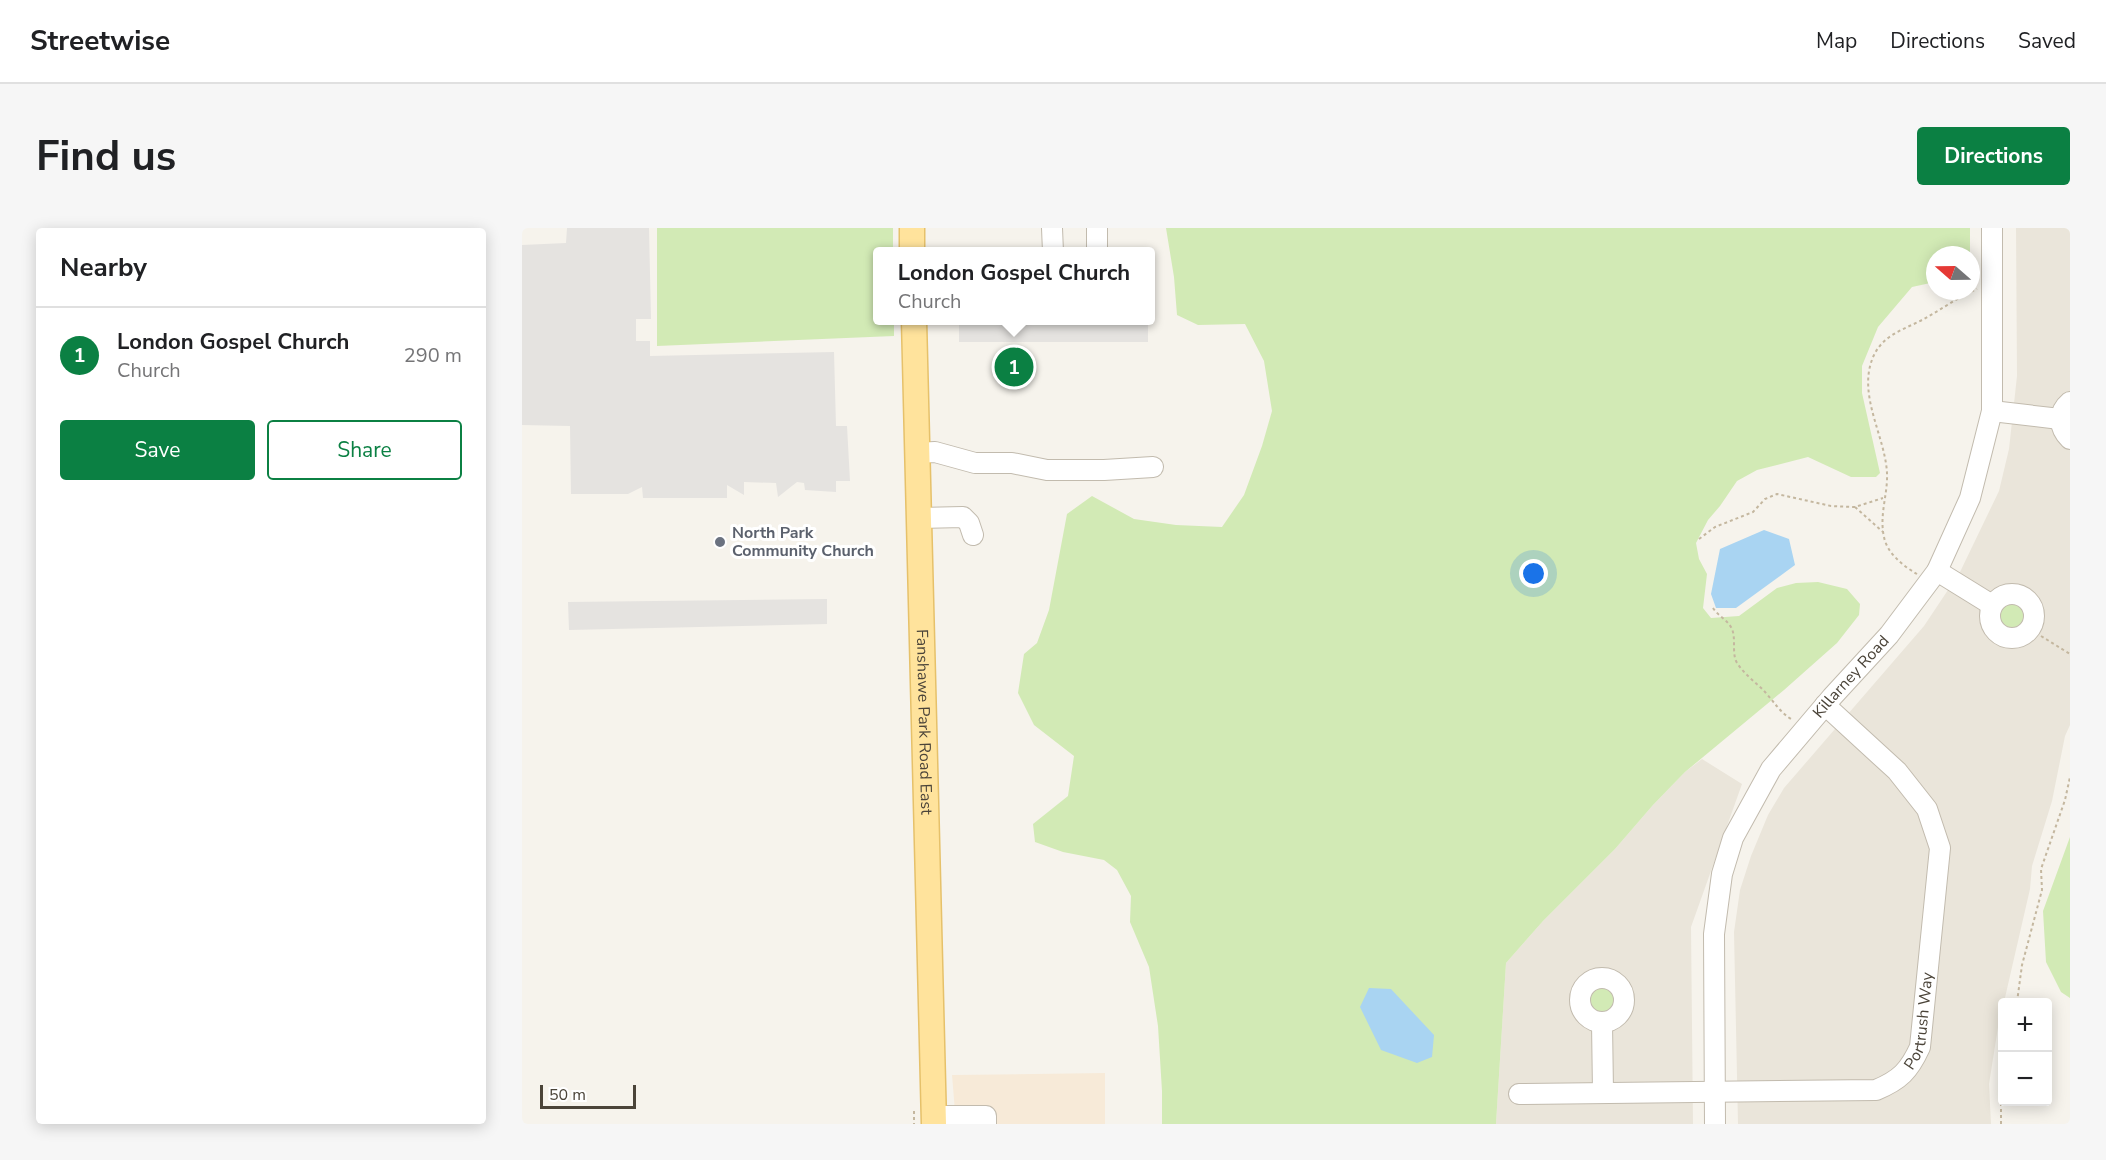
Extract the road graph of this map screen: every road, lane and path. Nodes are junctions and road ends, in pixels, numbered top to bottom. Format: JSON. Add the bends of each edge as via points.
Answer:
{"nodes":[{"id":1,"x":912,"y":228,"type":"edge"},
{"id":2,"x":1053,"y":228,"type":"edge"},
{"id":3,"x":1097,"y":228,"type":"edge"},
{"id":4,"x":1992,"y":228,"type":"edge"},
{"id":5,"x":912,"y":247,"type":"edge"},
{"id":6,"x":1053,"y":247,"type":"edge"},
{"id":7,"x":1097,"y":247,"type":"edge"},
{"id":8,"x":1992,"y":289,"type":"junction"},
{"id":9,"x":914,"y":325,"type":"edge"},
{"id":10,"x":2065,"y":410,"type":"edge"},
{"id":11,"x":1992,"y":411,"type":"junction"},
{"id":12,"x":2070,"y":439,"type":"edge"},
{"id":13,"x":917,"y":453,"type":"junction"},
{"id":14,"x":1153,"y":467,"type":"dead end"},
{"id":15,"x":1884,"y":498,"type":"junction"},
{"id":16,"x":1855,"y":507,"type":"junction"},
{"id":17,"x":919,"y":519,"type":"junction"},
{"id":18,"x":1883,"y":532,"type":"junction"},
{"id":19,"x":973,"y":535,"type":"dead end"},
{"id":20,"x":1699,"y":539,"type":"dead end"},
{"id":21,"x":1937,"y":571,"type":"junction"},
{"id":22,"x":1917,"y":573,"type":"dead end"},
{"id":23,"x":1992,"y":605,"type":"dead end"},
{"id":24,"x":1713,"y":608,"type":"dead end"},
{"id":25,"x":2041,"y":636,"type":"dead end"},
{"id":26,"x":2070,"y":654,"type":"edge"},
{"id":27,"x":1825,"y":705,"type":"junction"},
{"id":28,"x":1794,"y":721,"type":"dead end"},
{"id":29,"x":2070,"y":777,"type":"edge"},
{"id":30,"x":2018,"y":998,"type":"edge"},
{"id":31,"x":1602,"y":1023,"type":"dead end"},
{"id":32,"x":1603,"y":1092,"type":"junction"},
{"id":33,"x":1716,"y":1092,"type":"junction"},
{"id":34,"x":1519,"y":1094,"type":"dead end"},
{"id":35,"x":2001,"y":1106,"type":"edge"},
{"id":36,"x":933,"y":1120,"type":"edge"},
{"id":37,"x":986,"y":1124,"type":"edge"},
{"id":38,"x":1715,"y":1124,"type":"edge"},
{"id":39,"x":2001,"y":1124,"type":"edge"}],
"edges":[{"from":1,"to":5,"type":"main road"},
{"from":2,"to":6,"type":"street"},
{"from":3,"to":7,"type":"street"},
{"from":4,"to":8,"type":"street","name":"Killarney Road"},
{"from":8,"to":11,"type":"street","name":"Killarney Road"},
{"from":8,"to":15,"type":"path","via":[[1977,289],[1901,329],[1874,355],[1870,392],[1887,471]]},
{"from":9,"to":13,"type":"main road","name":"Fanshawe Park Road East"},
{"from":10,"to":11,"type":"street"},
{"from":10,"to":12,"type":"street","via":[[2064,433]]},
{"from":11,"to":21,"type":"street","name":"Killarney Road","via":[[1970,498]]},
{"from":13,"to":14,"type":"street","via":[[935,452],[975,463],[1012,463],[1047,470]]},
{"from":13,"to":17,"type":"main road","name":"Fanshawe Park Road East"},
{"from":15,"to":16,"type":"path"},
{"from":15,"to":18,"type":"path"},
{"from":16,"to":18,"type":"path"},
{"from":16,"to":20,"type":"path","via":[[1777,494],[1765,499],[1753,512],[1715,526]]},
{"from":17,"to":19,"type":"street","via":[[963,517]]},
{"from":17,"to":36,"type":"main road","name":"Fanshawe Park Road East"},
{"from":18,"to":22,"type":"path","via":[[1892,554]]},
{"from":21,"to":23,"type":"street"},
{"from":21,"to":27,"type":"street","name":"Killarney Road","via":[[1889,635]]},
{"from":24,"to":28,"type":"path","via":[[1733,632],[1736,660],[1744,672]]},
{"from":25,"to":26,"type":"path"},
{"from":27,"to":33,"type":"street","name":"Killarney Road","via":[[1771,770],[1733,838],[1722,874],[1714,934]]},
{"from":27,"to":33,"type":"street","name":"Portrush Way","via":[[1897,771],[1927,809],[1940,848],[1920,1047],[1904,1074],[1876,1090]]},
{"from":29,"to":30,"type":"path","via":[[2042,869],[2042,890]]},
{"from":31,"to":32,"type":"street"},
{"from":32,"to":33,"type":"street","name":"Portrush Way"},
{"from":32,"to":34,"type":"street","name":"Portrush Way"},
{"from":33,"to":38,"type":"street","name":"Killarney Road"},
{"from":35,"to":39,"type":"path"},
{"from":36,"to":37,"type":"street","via":[[986,1116]]}]}
